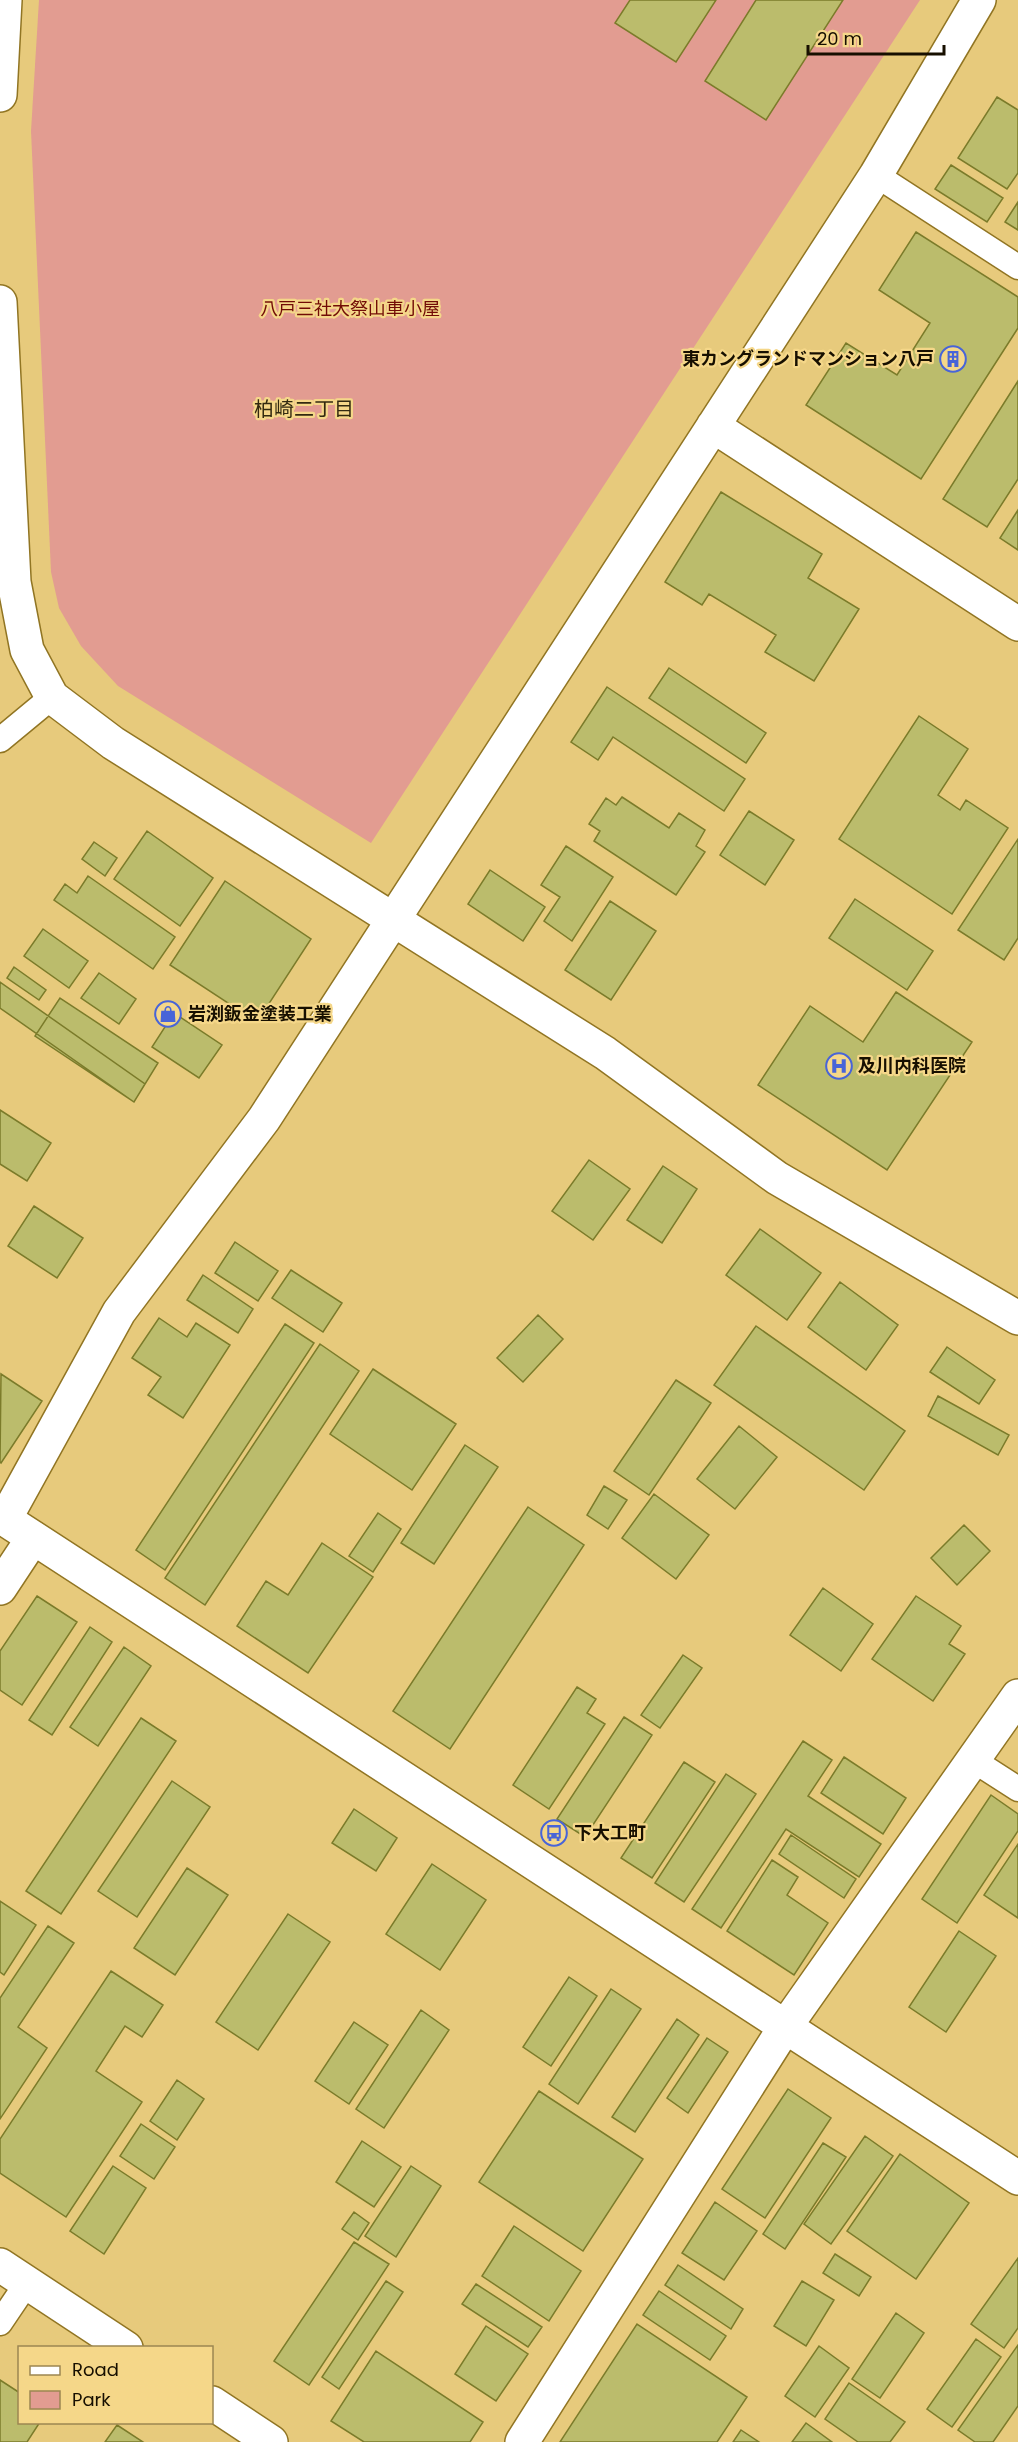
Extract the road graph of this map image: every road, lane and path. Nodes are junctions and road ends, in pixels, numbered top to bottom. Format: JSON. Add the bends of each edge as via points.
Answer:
{"nodes":[{"id":1,"x":5,"y":0,"type":"edge"},
{"id":2,"x":979,"y":0,"type":"edge"},
{"id":3,"x":0,"y":95,"type":"edge"},
{"id":4,"x":876,"y":174,"type":"junction"},
{"id":5,"x":1018,"y":267,"type":"edge"},
{"id":6,"x":0,"y":302,"type":"edge"},
{"id":7,"x":712,"y":426,"type":"junction"},
{"id":8,"x":1018,"y":624,"type":"edge"},
{"id":9,"x":52,"y":697,"type":"junction"},
{"id":10,"x":0,"y":740,"type":"edge"},
{"id":11,"x":393,"y":917,"type":"junction"},
{"id":12,"x":1018,"y":1318,"type":"edge"},
{"id":13,"x":3,"y":1518,"type":"edge"},
{"id":14,"x":33,"y":1538,"type":"junction"},
{"id":15,"x":0,"y":1588,"type":"edge"},
{"id":16,"x":1018,"y":1696,"type":"edge"},
{"id":17,"x":973,"y":1760,"type":"junction"},
{"id":18,"x":1018,"y":1789,"type":"edge"},
{"id":19,"x":785,"y":2026,"type":"junction"},
{"id":20,"x":1018,"y":2178,"type":"edge"},
{"id":21,"x":13,"y":2274,"type":"edge"},
{"id":22,"x":0,"y":2323,"type":"edge"},
{"id":23,"x":123,"y":2346,"type":"edge"},
{"id":24,"x":213,"y":2404,"type":"edge"},
{"id":25,"x":271,"y":2442,"type":"edge"},
{"id":26,"x":522,"y":2442,"type":"edge"}],
"edges":[{"from":1,"to":3,"type":"main road"},
{"from":2,"to":4,"type":"main road"},
{"from":4,"to":5,"type":"lane"},
{"from":4,"to":7,"type":"main road"},
{"from":6,"to":9,"type":"main road","via":[[14,582],[27,650]]},
{"from":7,"to":8,"type":"main road"},
{"from":7,"to":11,"type":"main road"},
{"from":9,"to":10,"type":"lane"},
{"from":9,"to":11,"type":"main road","via":[[113,743]]},
{"from":11,"to":12,"type":"main road","via":[[605,1053],[777,1178]]},
{"from":11,"to":13,"type":"main road","via":[[264,1119],[119,1312]]},
{"from":13,"to":14,"type":"main road"},
{"from":14,"to":15,"type":"main road"},
{"from":14,"to":19,"type":"main road"},
{"from":16,"to":17,"type":"main road"},
{"from":17,"to":18,"type":"lane"},
{"from":17,"to":19,"type":"main road"},
{"from":19,"to":20,"type":"main road"},
{"from":19,"to":26,"type":"main road"},
{"from":21,"to":22,"type":"lane"},
{"from":21,"to":23,"type":"main road"},
{"from":24,"to":25,"type":"main road"}]}
